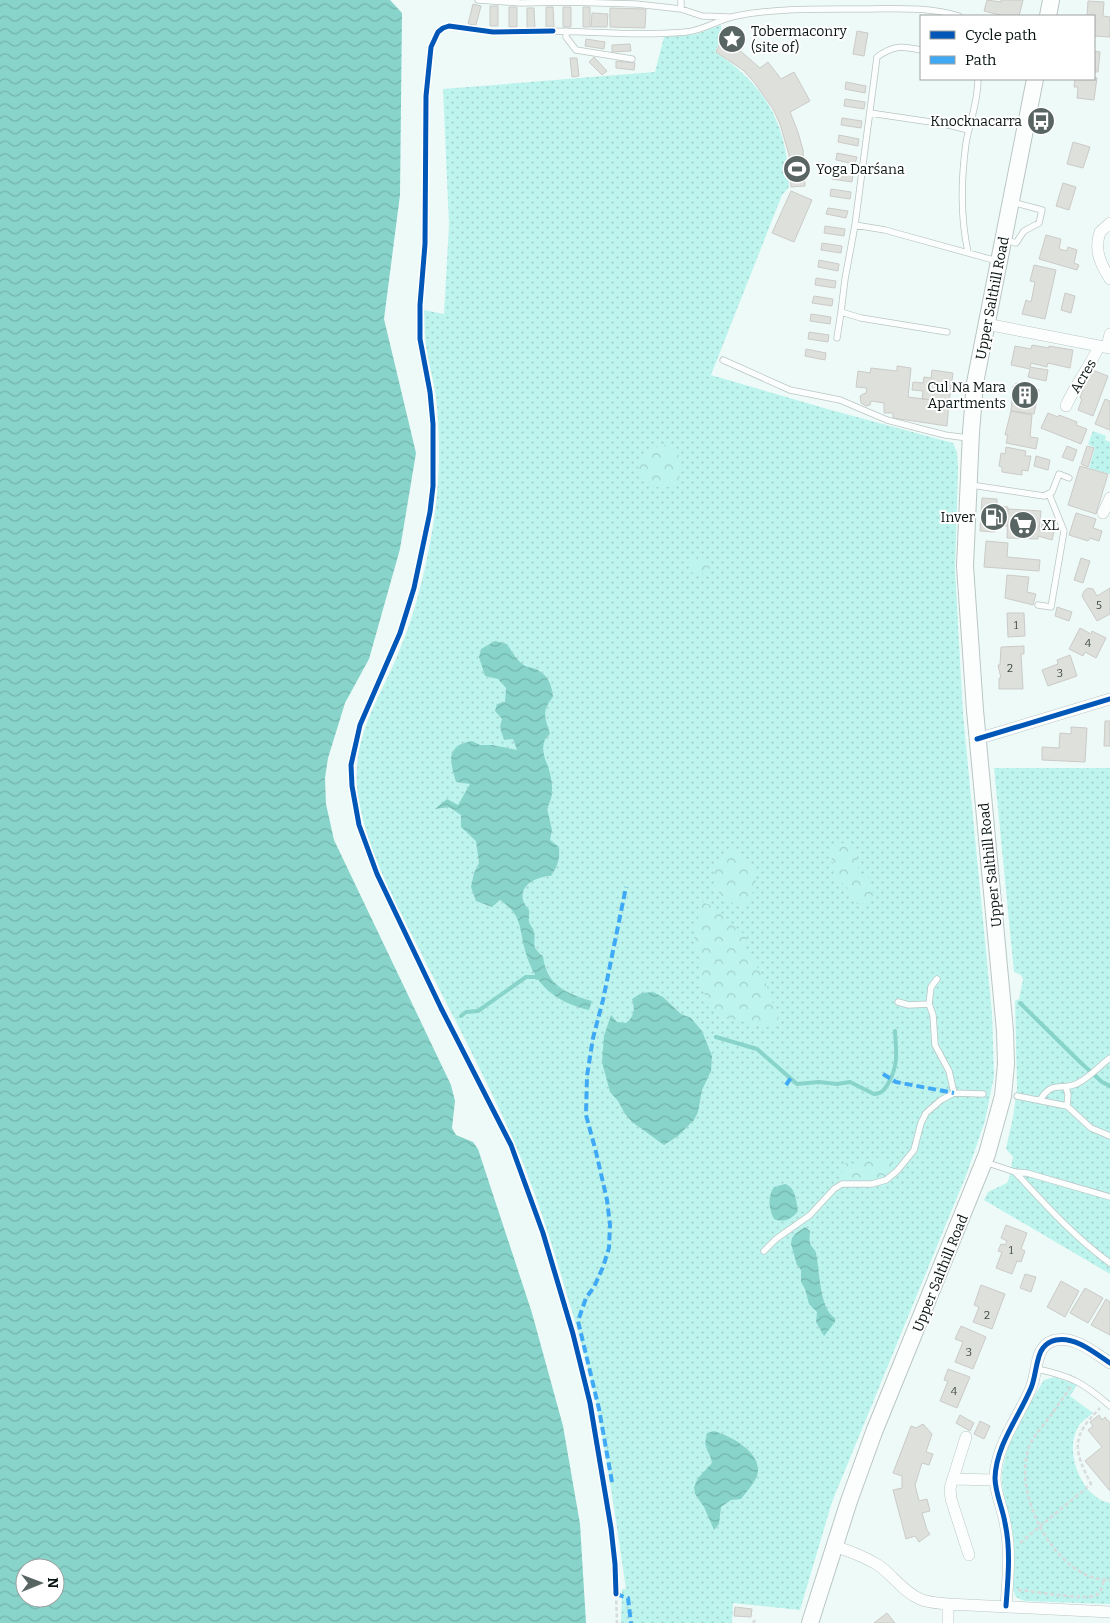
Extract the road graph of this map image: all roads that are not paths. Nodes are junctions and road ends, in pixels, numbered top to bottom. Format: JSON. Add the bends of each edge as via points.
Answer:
{"nodes":[{"id":1,"x":478,"y":0,"type":"edge"},
{"id":2,"x":682,"y":0,"type":"edge"},
{"id":3,"x":1051,"y":0,"type":"edge"},
{"id":4,"x":565,"y":1,"type":"edge"},
{"id":5,"x":681,"y":9,"type":"junction"},
{"id":6,"x":954,"y":15,"type":"edge"},
{"id":7,"x":1048,"y":15,"type":"edge"},
{"id":8,"x":733,"y":16,"type":"junction"},
{"id":9,"x":553,"y":31,"type":"dead end"},
{"id":10,"x":566,"y":31,"type":"junction"},
{"id":11,"x":920,"y":50,"type":"edge"},
{"id":12,"x":632,"y":59,"type":"dead end"},
{"id":13,"x":978,"y":80,"type":"edge"},
{"id":14,"x":1035,"y":80,"type":"edge"},
{"id":15,"x":870,"y":113,"type":"junction"},
{"id":16,"x":969,"y":130,"type":"junction"},
{"id":17,"x":1010,"y":202,"type":"junction"},
{"id":18,"x":1110,"y":223,"type":"edge"},
{"id":19,"x":855,"y":225,"type":"junction"},
{"id":20,"x":1003,"y":240,"type":"junction"},
{"id":21,"x":968,"y":252,"type":"junction"},
{"id":22,"x":999,"y":261,"type":"junction"},
{"id":23,"x":1110,"y":279,"type":"edge"},
{"id":24,"x":841,"y":312,"type":"junction"},
{"id":25,"x":986,"y":324,"type":"junction"},
{"id":26,"x":947,"y":332,"type":"dead end"},
{"id":27,"x":1110,"y":334,"type":"edge"},
{"id":28,"x":837,"y":338,"type":"dead end"},
{"id":29,"x":1105,"y":347,"type":"edge"},
{"id":30,"x":723,"y":360,"type":"dead end"},
{"id":31,"x":1066,"y":406,"type":"dead end"},
{"id":32,"x":970,"y":438,"type":"junction"},
{"id":33,"x":1069,"y":478,"type":"dead end"},
{"id":34,"x":968,"y":484,"type":"junction"},
{"id":35,"x":1049,"y":494,"type":"junction"},
{"id":36,"x":1110,"y":498,"type":"edge"},
{"id":37,"x":1103,"y":513,"type":"dead end"},
{"id":38,"x":1038,"y":605,"type":"dead end"},
{"id":39,"x":1110,"y":699,"type":"edge"},
{"id":40,"x":977,"y":739,"type":"junction"},
{"id":41,"x":937,"y":979,"type":"dead end"},
{"id":42,"x":898,"y":1002,"type":"dead end"},
{"id":43,"x":929,"y":1004,"type":"junction"},
{"id":44,"x":1110,"y":1058,"type":"edge"},
{"id":45,"x":1066,"y":1087,"type":"junction"},
{"id":46,"x":954,"y":1093,"type":"junction"},
{"id":47,"x":983,"y":1094,"type":"dead end"},
{"id":48,"x":1017,"y":1096,"type":"dead end"},
{"id":49,"x":1040,"y":1100,"type":"junction"},
{"id":50,"x":1067,"y":1106,"type":"junction"},
{"id":51,"x":1110,"y":1136,"type":"edge"},
{"id":52,"x":984,"y":1162,"type":"junction"},
{"id":53,"x":1015,"y":1172,"type":"junction"},
{"id":54,"x":1110,"y":1197,"type":"edge"},
{"id":55,"x":764,"y":1251,"type":"dead end"},
{"id":56,"x":1110,"y":1263,"type":"edge"},
{"id":57,"x":1110,"y":1363,"type":"edge"},
{"id":58,"x":1037,"y":1369,"type":"junction"},
{"id":59,"x":1108,"y":1404,"type":"edge"},
{"id":60,"x":966,"y":1437,"type":"dead end"},
{"id":61,"x":953,"y":1479,"type":"junction"},
{"id":62,"x":995,"y":1480,"type":"junction"},
{"id":63,"x":834,"y":1546,"type":"junction"},
{"id":64,"x":969,"y":1555,"type":"dead end"},
{"id":65,"x":948,"y":1604,"type":"junction"},
{"id":66,"x":1006,"y":1606,"type":"junction"},
{"id":67,"x":1105,"y":1611,"type":"edge"},
{"id":68,"x":810,"y":1623,"type":"edge"},
{"id":69,"x":948,"y":1623,"type":"edge"},
{"id":70,"x":1100,"y":1623,"type":"edge"}],
"edges":[{"from":1,"to":4,"type":"lane","via":[[521,3]]},
{"from":2,"to":5,"type":"lane"},
{"from":3,"to":7,"type":"main road"},
{"from":4,"to":5,"type":"lane"},
{"from":5,"to":8,"type":"lane","via":[[702,16]]},
{"from":6,"to":8,"type":"lane","via":[[926,9],[796,9]]},
{"from":8,"to":10,"type":"lane","via":[[710,27],[688,32]]},
{"from":9,"to":10,"type":"lane"},
{"from":10,"to":12,"type":"lane","via":[[566,37],[576,50]]},
{"from":11,"to":15,"type":"lane","via":[[902,46],[889,48],[878,57]]},
{"from":13,"to":16,"type":"lane"},
{"from":14,"to":17,"type":"main road","name":"Upper Salthill Road"},
{"from":15,"to":16,"type":"lane"},
{"from":15,"to":19,"type":"lane"},
{"from":16,"to":21,"type":"lane","via":[[961,203]]},
{"from":17,"to":20,"type":"main road","name":"Upper Salthill Road"},
{"from":17,"to":20,"type":"lane","via":[[1042,210],[1039,223],[1024,231],[1016,243]]},
{"from":18,"to":23,"type":"street","via":[[1100,232],[1097,250]]},
{"from":19,"to":21,"type":"lane"},
{"from":19,"to":24,"type":"lane"},
{"from":20,"to":22,"type":"main road","name":"Upper Salthill Road"},
{"from":21,"to":22,"type":"lane"},
{"from":22,"to":25,"type":"main road","name":"Upper Salthill Road"},
{"from":24,"to":26,"type":"lane"},
{"from":24,"to":28,"type":"lane"},
{"from":25,"to":29,"type":"street"},
{"from":25,"to":32,"type":"main road","name":"Upper Salthill Road","via":[[975,383]]},
{"from":27,"to":29,"type":"street","name":"Acres"},
{"from":29,"to":31,"type":"street","name":"Acres","via":[[1095,356]]},
{"from":30,"to":32,"type":"lane","via":[[790,390],[840,400],[887,420]]},
{"from":32,"to":34,"type":"main road","name":"Upper Salthill Road"},
{"from":33,"to":35,"type":"lane","via":[[1058,474]]},
{"from":34,"to":35,"type":"lane","via":[[1030,495]]},
{"from":34,"to":40,"type":"main road","name":"Upper Salthill Road","via":[[965,566]]},
{"from":35,"to":38,"type":"lane","via":[[1064,531],[1051,607]]},
{"from":36,"to":37,"type":"street"},
{"from":39,"to":40,"type":"street"},
{"from":40,"to":52,"type":"main road","name":"Upper Salthill Road","via":[[1006,1056],[1003,1096]]},
{"from":41,"to":43,"type":"lane","via":[[931,987]]},
{"from":42,"to":43,"type":"lane","via":[[910,1006]]},
{"from":43,"to":46,"type":"lane","via":[[935,1045],[948,1070]]},
{"from":44,"to":45,"type":"lane","via":[[1090,1076]]},
{"from":45,"to":49,"type":"lane","via":[[1055,1086]]},
{"from":45,"to":50,"type":"lane"},
{"from":46,"to":47,"type":"lane"},
{"from":46,"to":55,"type":"lane","via":[[926,1113],[914,1150],[897,1171],[886,1180],[872,1184],[842,1184],[810,1215]]},
{"from":48,"to":49,"type":"lane"},
{"from":49,"to":50,"type":"lane"},
{"from":50,"to":51,"type":"lane","via":[[1091,1128]]},
{"from":52,"to":53,"type":"lane"},
{"from":52,"to":63,"type":"main road","name":"Upper Salthill Road","via":[[874,1432]]},
{"from":53,"to":54,"type":"lane"},
{"from":53,"to":56,"type":"lane","via":[[1079,1238]]},
{"from":57,"to":58,"type":"street","via":[[1076,1342],[1056,1340],[1042,1348]]},
{"from":58,"to":59,"type":"lane","via":[[1076,1380]]},
{"from":58,"to":62,"type":"street","via":[[1032,1387],[1006,1436]]},
{"from":60,"to":61,"type":"street"},
{"from":61,"to":62,"type":"street"},
{"from":61,"to":64,"type":"street","via":[[951,1499]]},
{"from":62,"to":66,"type":"street","via":[[1006,1523]]},
{"from":63,"to":65,"type":"street","via":[[870,1560],[921,1600]]},
{"from":63,"to":68,"type":"main road","name":"Upper Salthill Road"},
{"from":65,"to":66,"type":"street"},
{"from":65,"to":69,"type":"street"},
{"from":66,"to":67,"type":"street"},
{"from":67,"to":70,"type":"street"}]}
